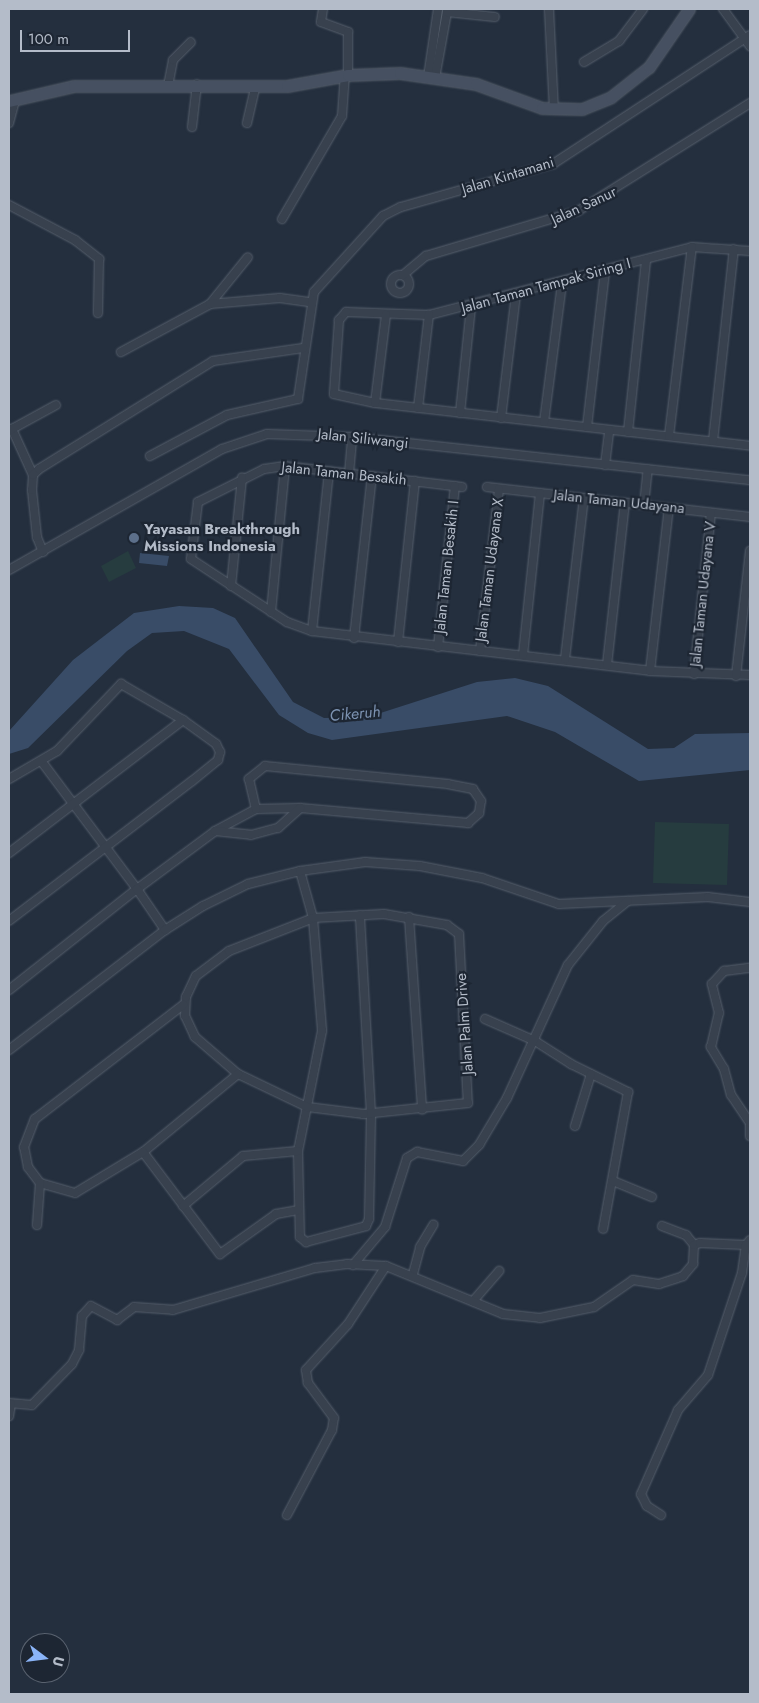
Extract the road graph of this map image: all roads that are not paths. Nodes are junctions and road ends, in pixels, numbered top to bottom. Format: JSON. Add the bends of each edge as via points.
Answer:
{"nodes":[{"id":1,"x":324,"y":9,"type":"edge"},
{"id":2,"x":438,"y":9,"type":"edge"},
{"id":3,"x":549,"y":9,"type":"edge"},
{"id":4,"x":643,"y":9,"type":"edge"},
{"id":5,"x":689,"y":9,"type":"edge"},
{"id":6,"x":723,"y":9,"type":"edge"},
{"id":7,"x":495,"y":17,"type":"dead end"},
{"id":8,"x":748,"y":37,"type":"edge"},
{"id":9,"x":191,"y":42,"type":"dead end"},
{"id":10,"x":750,"y":46,"type":"edge"},
{"id":11,"x":584,"y":62,"type":"dead end"},
{"id":12,"x":346,"y":76,"type":"junction"},
{"id":13,"x":432,"y":77,"type":"junction"},
{"id":14,"x":197,"y":84,"type":"junction"},
{"id":15,"x":256,"y":85,"type":"junction"},
{"id":16,"x":168,"y":86,"type":"junction"},
{"id":17,"x":12,"y":100,"type":"edge"},
{"id":18,"x":750,"y":103,"type":"edge"},
{"id":19,"x":554,"y":110,"type":"junction"},
{"id":20,"x":247,"y":122,"type":"dead end"},
{"id":21,"x":9,"y":123,"type":"edge"},
{"id":22,"x":192,"y":127,"type":"dead end"},
{"id":23,"x":9,"y":205,"type":"edge"},
{"id":24,"x":282,"y":219,"type":"dead end"},
{"id":25,"x":692,"y":247,"type":"junction"},
{"id":26,"x":734,"y":249,"type":"junction"},
{"id":27,"x":750,"y":251,"type":"edge"},
{"id":28,"x":248,"y":257,"type":"dead end"},
{"id":29,"x":646,"y":260,"type":"junction"},
{"id":30,"x":605,"y":271,"type":"junction"},
{"id":31,"x":403,"y":275,"type":"dead end"},
{"id":32,"x":562,"y":283,"type":"junction"},
{"id":33,"x":516,"y":294,"type":"junction"},
{"id":34,"x":310,"y":302,"type":"junction"},
{"id":35,"x":210,"y":304,"type":"junction"},
{"id":36,"x":471,"y":306,"type":"junction"},
{"id":37,"x":98,"y":313,"type":"dead end"},
{"id":38,"x":386,"y":315,"type":"junction"},
{"id":39,"x":429,"y":315,"type":"junction"},
{"id":40,"x":303,"y":348,"type":"junction"},
{"id":41,"x":121,"y":352,"type":"dead end"},
{"id":42,"x":375,"y":403,"type":"junction"},
{"id":43,"x":56,"y":405,"type":"dead end"},
{"id":44,"x":418,"y":408,"type":"junction"},
{"id":45,"x":460,"y":413,"type":"junction"},
{"id":46,"x":501,"y":418,"type":"junction"},
{"id":47,"x":544,"y":422,"type":"junction"},
{"id":48,"x":587,"y":427,"type":"junction"},
{"id":49,"x":609,"y":430,"type":"junction"},
{"id":50,"x":628,"y":432,"type":"junction"},
{"id":51,"x":669,"y":436,"type":"junction"},
{"id":52,"x":352,"y":437,"type":"junction"},
{"id":53,"x":713,"y":441,"type":"junction"},
{"id":54,"x":750,"y":446,"type":"edge"},
{"id":55,"x":150,"y":456,"type":"dead end"},
{"id":56,"x":605,"y":465,"type":"junction"},
{"id":57,"x":285,"y":466,"type":"junction"},
{"id":58,"x":648,"y":469,"type":"junction"},
{"id":59,"x":329,"y":472,"type":"junction"},
{"id":60,"x":349,"y":474,"type":"junction"},
{"id":61,"x":33,"y":475,"type":"junction"},
{"id":62,"x":372,"y":476,"type":"junction"},
{"id":63,"x":242,"y":478,"type":"junction"},
{"id":64,"x":750,"y":480,"type":"edge"},
{"id":65,"x":415,"y":481,"type":"junction"},
{"id":66,"x":459,"y":486,"type":"joint"},
{"id":67,"x":487,"y":488,"type":"dead end"},
{"id":68,"x":499,"y":489,"type":"junction"},
{"id":69,"x":540,"y":494,"type":"junction"},
{"id":70,"x":584,"y":498,"type":"junction"},
{"id":71,"x":625,"y":503,"type":"junction"},
{"id":72,"x":644,"y":506,"type":"junction"},
{"id":73,"x":669,"y":508,"type":"junction"},
{"id":74,"x":711,"y":513,"type":"junction"},
{"id":75,"x":750,"y":517,"type":"edge"},
{"id":76,"x":750,"y":551,"type":"edge"},
{"id":77,"x":43,"y":552,"type":"junction"},
{"id":78,"x":9,"y":570,"type":"edge"},
{"id":79,"x":231,"y":586,"type":"junction"},
{"id":80,"x":272,"y":612,"type":"junction"},
{"id":81,"x":312,"y":631,"type":"junction"},
{"id":82,"x":354,"y":638,"type":"junction"},
{"id":83,"x":398,"y":642,"type":"junction"},
{"id":84,"x":438,"y":647,"type":"junction"},
{"id":85,"x":480,"y":651,"type":"junction"},
{"id":86,"x":523,"y":656,"type":"junction"},
{"id":87,"x":565,"y":659,"type":"junction"},
{"id":88,"x":607,"y":665,"type":"junction"},
{"id":89,"x":650,"y":670,"type":"junction"},
{"id":90,"x":694,"y":674,"type":"junction"},
{"id":91,"x":750,"y":675,"type":"edge"},
{"id":92,"x":736,"y":676,"type":"junction"},
{"id":93,"x":184,"y":720,"type":"junction"},
{"id":94,"x":42,"y":762,"type":"junction"},
{"id":95,"x":9,"y":779,"type":"edge"},
{"id":96,"x":72,"y":805,"type":"junction"},
{"id":97,"x":300,"y":808,"type":"junction"},
{"id":98,"x":256,"y":809,"type":"junction"},
{"id":99,"x":215,"y":831,"type":"junction"},
{"id":100,"x":104,"y":849,"type":"junction"},
{"id":101,"x":9,"y":853,"type":"edge"},
{"id":102,"x":300,"y":871,"type":"junction"},
{"id":103,"x":137,"y":889,"type":"junction"},
{"id":104,"x":630,"y":900,"type":"junction"},
{"id":105,"x":750,"y":902,"type":"edge"},
{"id":106,"x":360,"y":914,"type":"junction"},
{"id":107,"x":409,"y":917,"type":"junction"},
{"id":108,"x":313,"y":918,"type":"junction"},
{"id":109,"x":9,"y":921,"type":"edge"},
{"id":110,"x":164,"y":930,"type":"junction"},
{"id":111,"x":750,"y":968,"type":"edge"},
{"id":112,"x":9,"y":990,"type":"edge"},
{"id":113,"x":183,"y":1006,"type":"junction"},
{"id":114,"x":485,"y":1020,"type":"dead end"},
{"id":115,"x":535,"y":1041,"type":"junction"},
{"id":116,"x":9,"y":1050,"type":"edge"},
{"id":117,"x":238,"y":1074,"type":"junction"},
{"id":118,"x":591,"y":1074,"type":"junction"},
{"id":119,"x":306,"y":1107,"type":"junction"},
{"id":120,"x":422,"y":1110,"type":"junction"},
{"id":121,"x":372,"y":1114,"type":"junction"},
{"id":122,"x":750,"y":1122,"type":"edge"},
{"id":123,"x":575,"y":1126,"type":"dead end"},
{"id":124,"x":750,"y":1136,"type":"edge"},
{"id":125,"x":298,"y":1151,"type":"junction"},
{"id":126,"x":143,"y":1152,"type":"junction"},
{"id":127,"x":613,"y":1181,"type":"junction"},
{"id":128,"x":40,"y":1183,"type":"junction"},
{"id":129,"x":652,"y":1198,"type":"dead end"},
{"id":130,"x":183,"y":1206,"type":"junction"},
{"id":131,"x":298,"y":1210,"type":"junction"},
{"id":132,"x":37,"y":1225,"type":"dead end"},
{"id":133,"x":433,"y":1225,"type":"dead end"},
{"id":134,"x":662,"y":1226,"type":"dead end"},
{"id":135,"x":603,"y":1229,"type":"dead end"},
{"id":136,"x":748,"y":1242,"type":"edge"},
{"id":137,"x":694,"y":1245,"type":"junction"},
{"id":138,"x":747,"y":1257,"type":"edge"},
{"id":139,"x":354,"y":1265,"type":"junction"},
{"id":140,"x":386,"y":1266,"type":"junction"},
{"id":141,"x":498,"y":1271,"type":"dead end"},
{"id":142,"x":413,"y":1274,"type":"junction"},
{"id":143,"x":473,"y":1301,"type":"junction"},
{"id":144,"x":10,"y":1403,"type":"edge"},
{"id":145,"x":9,"y":1416,"type":"edge"},
{"id":146,"x":287,"y":1515,"type":"dead end"},
{"id":147,"x":661,"y":1515,"type":"dead end"}],
"edges":[{"from":1,"to":12,"type":"street","via":[[320,22],[348,32]]},
{"from":2,"to":13,"type":"street"},
{"from":3,"to":19,"type":"street"},
{"from":4,"to":11,"type":"street","via":[[619,41]]},
{"from":5,"to":19,"type":"street","via":[[659,56],[625,87],[591,108]]},
{"from":6,"to":8,"type":"street"},
{"from":7,"to":13,"type":"street","via":[[447,12]]},
{"from":8,"to":10,"type":"street"},
{"from":8,"to":34,"type":"street","name":"Jalan Kintamani","via":[[553,164],[401,207],[383,216],[323,279]]},
{"from":9,"to":16,"type":"street","via":[[172,63]]},
{"from":12,"to":13,"type":"street"},
{"from":12,"to":15,"type":"street","via":[[300,86]]},
{"from":12,"to":24,"type":"street","via":[[342,116]]},
{"from":13,"to":19,"type":"street","via":[[476,84]]},
{"from":14,"to":15,"type":"street"},
{"from":14,"to":16,"type":"street"},
{"from":14,"to":22,"type":"street"},
{"from":15,"to":20,"type":"street"},
{"from":16,"to":17,"type":"street","via":[[74,86]]},
{"from":17,"to":21,"type":"street"},
{"from":18,"to":31,"type":"street","name":"Jalan Sanur","via":[[592,204],[551,222],[426,256]]},
{"from":23,"to":37,"type":"street","via":[[75,240],[99,259]]},
{"from":25,"to":26,"type":"street","name":"Jalan Taman Tampak Siring I"},
{"from":25,"to":29,"type":"street","name":"Jalan Taman Tampak Siring I"},
{"from":25,"to":51,"type":"street"},
{"from":26,"to":27,"type":"street","name":"Jalan Taman Tampak Siring I"},
{"from":26,"to":53,"type":"street"},
{"from":28,"to":35,"type":"street"},
{"from":29,"to":30,"type":"street","name":"Jalan Taman Tampak Siring I"},
{"from":29,"to":50,"type":"street"},
{"from":30,"to":32,"type":"street","name":"Jalan Taman Tampak Siring I"},
{"from":30,"to":48,"type":"street"},
{"from":32,"to":33,"type":"street","name":"Jalan Taman Tampak Siring I"},
{"from":32,"to":47,"type":"street"},
{"from":33,"to":36,"type":"street","name":"Jalan Taman Tampak Siring I"},
{"from":33,"to":46,"type":"street"},
{"from":34,"to":35,"type":"street","via":[[280,298]]},
{"from":34,"to":40,"type":"street"},
{"from":35,"to":41,"type":"street"},
{"from":36,"to":39,"type":"street","name":"Jalan Taman Tampak Siring I"},
{"from":36,"to":45,"type":"street"},
{"from":38,"to":39,"type":"street","name":"Jalan Taman Tampak Siring I"},
{"from":38,"to":42,"type":"street"},
{"from":38,"to":42,"type":"street","name":"Jalan Taman Tampak Siring I","via":[[342,315],[334,394]]},
{"from":39,"to":44,"type":"street"},
{"from":40,"to":55,"type":"street","via":[[298,399],[227,415]]},
{"from":40,"to":61,"type":"street","via":[[214,361]]},
{"from":42,"to":44,"type":"street"},
{"from":43,"to":61,"type":"street","via":[[12,429]]},
{"from":44,"to":45,"type":"street"},
{"from":45,"to":46,"type":"street"},
{"from":46,"to":47,"type":"street"},
{"from":47,"to":48,"type":"street"},
{"from":48,"to":49,"type":"street"},
{"from":49,"to":50,"type":"street"},
{"from":49,"to":56,"type":"street"},
{"from":50,"to":51,"type":"street"},
{"from":51,"to":53,"type":"street"},
{"from":52,"to":56,"type":"street","name":"Jalan Siliwangi"},
{"from":52,"to":60,"type":"street"},
{"from":52,"to":77,"type":"street","name":"Jalan Siliwangi","via":[[280,433],[240,441]]},
{"from":53,"to":54,"type":"street"},
{"from":56,"to":58,"type":"street","name":"Jalan Siliwangi"},
{"from":57,"to":59,"type":"street","name":"Jalan Taman Besakih"},
{"from":57,"to":63,"type":"street","name":"Jalan Taman Besakih"},
{"from":57,"to":80,"type":"street"},
{"from":58,"to":64,"type":"street","name":"Jalan Siliwangi"},
{"from":58,"to":72,"type":"street"},
{"from":59,"to":60,"type":"street","name":"Jalan Taman Besakih"},
{"from":59,"to":81,"type":"street"},
{"from":60,"to":62,"type":"street","name":"Jalan Taman Besakih"},
{"from":61,"to":77,"type":"street","via":[[37,538]]},
{"from":62,"to":65,"type":"street","name":"Jalan Taman Besakih"},
{"from":62,"to":82,"type":"street"},
{"from":63,"to":79,"type":"street"},
{"from":63,"to":79,"type":"street","name":"Jalan Taman Besakih","via":[[203,498],[196,508],[191,559]]},
{"from":65,"to":66,"type":"street","name":"Jalan Taman Besakih"},
{"from":65,"to":83,"type":"street"},
{"from":66,"to":84,"type":"street","name":"Jalan Taman Besakih I"},
{"from":67,"to":68,"type":"street","name":"Jalan Taman Udayana"},
{"from":68,"to":69,"type":"street","name":"Jalan Taman Udayana"},
{"from":68,"to":85,"type":"street","name":"Jalan Taman Udayana X"},
{"from":69,"to":70,"type":"street","name":"Jalan Taman Udayana"},
{"from":69,"to":86,"type":"street"},
{"from":70,"to":71,"type":"street","name":"Jalan Taman Udayana"},
{"from":70,"to":87,"type":"street"},
{"from":71,"to":72,"type":"street","name":"Jalan Taman Udayana"},
{"from":71,"to":88,"type":"street"},
{"from":72,"to":73,"type":"street","name":"Jalan Taman Udayana"},
{"from":73,"to":74,"type":"street","name":"Jalan Taman Udayana"},
{"from":73,"to":89,"type":"street"},
{"from":74,"to":75,"type":"street","name":"Jalan Taman Udayana"},
{"from":74,"to":90,"type":"street","name":"Jalan Taman Udayana V"},
{"from":76,"to":92,"type":"street"},
{"from":77,"to":78,"type":"street","name":"Jalan Siliwangi"},
{"from":79,"to":80,"type":"street"},
{"from":80,"to":81,"type":"street"},
{"from":81,"to":82,"type":"street"},
{"from":82,"to":83,"type":"street"},
{"from":83,"to":84,"type":"street"},
{"from":84,"to":85,"type":"street"},
{"from":85,"to":86,"type":"street"},
{"from":86,"to":87,"type":"street"},
{"from":87,"to":88,"type":"street"},
{"from":88,"to":89,"type":"street"},
{"from":89,"to":90,"type":"street"},
{"from":90,"to":92,"type":"street"},
{"from":91,"to":92,"type":"street"},
{"from":93,"to":94,"type":"street","via":[[121,684]]},
{"from":93,"to":96,"type":"street"},
{"from":93,"to":100,"type":"street","via":[[216,744],[218,760]]},
{"from":94,"to":95,"type":"street"},
{"from":94,"to":96,"type":"street"},
{"from":96,"to":100,"type":"street"},
{"from":96,"to":101,"type":"street"},
{"from":97,"to":98,"type":"street"},
{"from":97,"to":98,"type":"street","via":[[468,823],[477,818],[481,801],[473,789],[448,784],[265,766],[249,779]]},
{"from":97,"to":99,"type":"street","via":[[282,825],[258,834],[242,836]]},
{"from":98,"to":99,"type":"street"},
{"from":99,"to":103,"type":"street"},
{"from":100,"to":103,"type":"street"},
{"from":100,"to":109,"type":"street"},
{"from":102,"to":104,"type":"street","via":[[347,863],[405,864],[482,878],[548,902]]},
{"from":102,"to":108,"type":"street"},
{"from":102,"to":110,"type":"street","via":[[248,884]]},
{"from":103,"to":110,"type":"street"},
{"from":103,"to":112,"type":"street"},
{"from":104,"to":105,"type":"street","via":[[708,897]]},
{"from":104,"to":115,"type":"street","via":[[603,921],[568,965]]},
{"from":106,"to":107,"type":"street","name":"Jalan Palm Drive"},
{"from":106,"to":108,"type":"street","name":"Jalan Palm Drive"},
{"from":106,"to":121,"type":"street"},
{"from":107,"to":120,"type":"street"},
{"from":107,"to":120,"type":"street","name":"Jalan Palm Drive","via":[[447,925],[460,934],[468,1103]]},
{"from":108,"to":113,"type":"street","name":"Jalan Palm Drive","via":[[229,951],[196,976]]},
{"from":108,"to":119,"type":"street","via":[[322,1031]]},
{"from":110,"to":116,"type":"street"},
{"from":111,"to":122,"type":"street","via":[[724,971],[712,984],[720,1013],[710,1047],[724,1069],[731,1095]]},
{"from":113,"to":117,"type":"street","name":"Jalan Palm Drive","via":[[195,1037]]},
{"from":113,"to":128,"type":"street","via":[[35,1119],[24,1147],[28,1167]]},
{"from":114,"to":115,"type":"street"},
{"from":115,"to":118,"type":"street"},
{"from":115,"to":139,"type":"street","via":[[490,1130],[464,1161],[417,1152],[407,1158],[385,1227]]},
{"from":117,"to":119,"type":"street","name":"Jalan Palm Drive"},
{"from":117,"to":126,"type":"street"},
{"from":118,"to":123,"type":"street"},
{"from":118,"to":127,"type":"street","via":[[628,1092]]},
{"from":119,"to":121,"type":"street","name":"Jalan Palm Drive"},
{"from":119,"to":125,"type":"street"},
{"from":120,"to":121,"type":"street","name":"Jalan Palm Drive"},
{"from":121,"to":131,"type":"street","via":[[366,1226],[306,1242],[300,1237]]},
{"from":122,"to":124,"type":"street"},
{"from":125,"to":130,"type":"street","via":[[243,1156]]},
{"from":125,"to":131,"type":"street"},
{"from":126,"to":128,"type":"street","via":[[88,1189],[63,1192]]},
{"from":126,"to":130,"type":"street"},
{"from":127,"to":129,"type":"street"},
{"from":127,"to":135,"type":"street"},
{"from":128,"to":132,"type":"street"},
{"from":130,"to":131,"type":"street","via":[[220,1254],[276,1214]]},
{"from":133,"to":142,"type":"street","via":[[420,1247]]},
{"from":134,"to":137,"type":"street","via":[[686,1235]]},
{"from":136,"to":137,"type":"street"},
{"from":136,"to":138,"type":"street"},
{"from":137,"to":143,"type":"street","via":[[694,1264],[684,1276],[659,1284],[633,1280],[586,1310],[518,1318]]},
{"from":138,"to":147,"type":"street","via":[[708,1376],[678,1410],[641,1494],[647,1506]]},
{"from":139,"to":140,"type":"street"},
{"from":139,"to":144,"type":"street","via":[[315,1268],[173,1310],[134,1307],[117,1320],[91,1306],[82,1316],[79,1350],[72,1364],[32,1405]]},
{"from":140,"to":142,"type":"street"},
{"from":140,"to":146,"type":"street","via":[[348,1324],[306,1370],[308,1383],[330,1412],[333,1424]]},
{"from":141,"to":143,"type":"street"},
{"from":142,"to":143,"type":"street"},
{"from":144,"to":145,"type":"street"}]}
